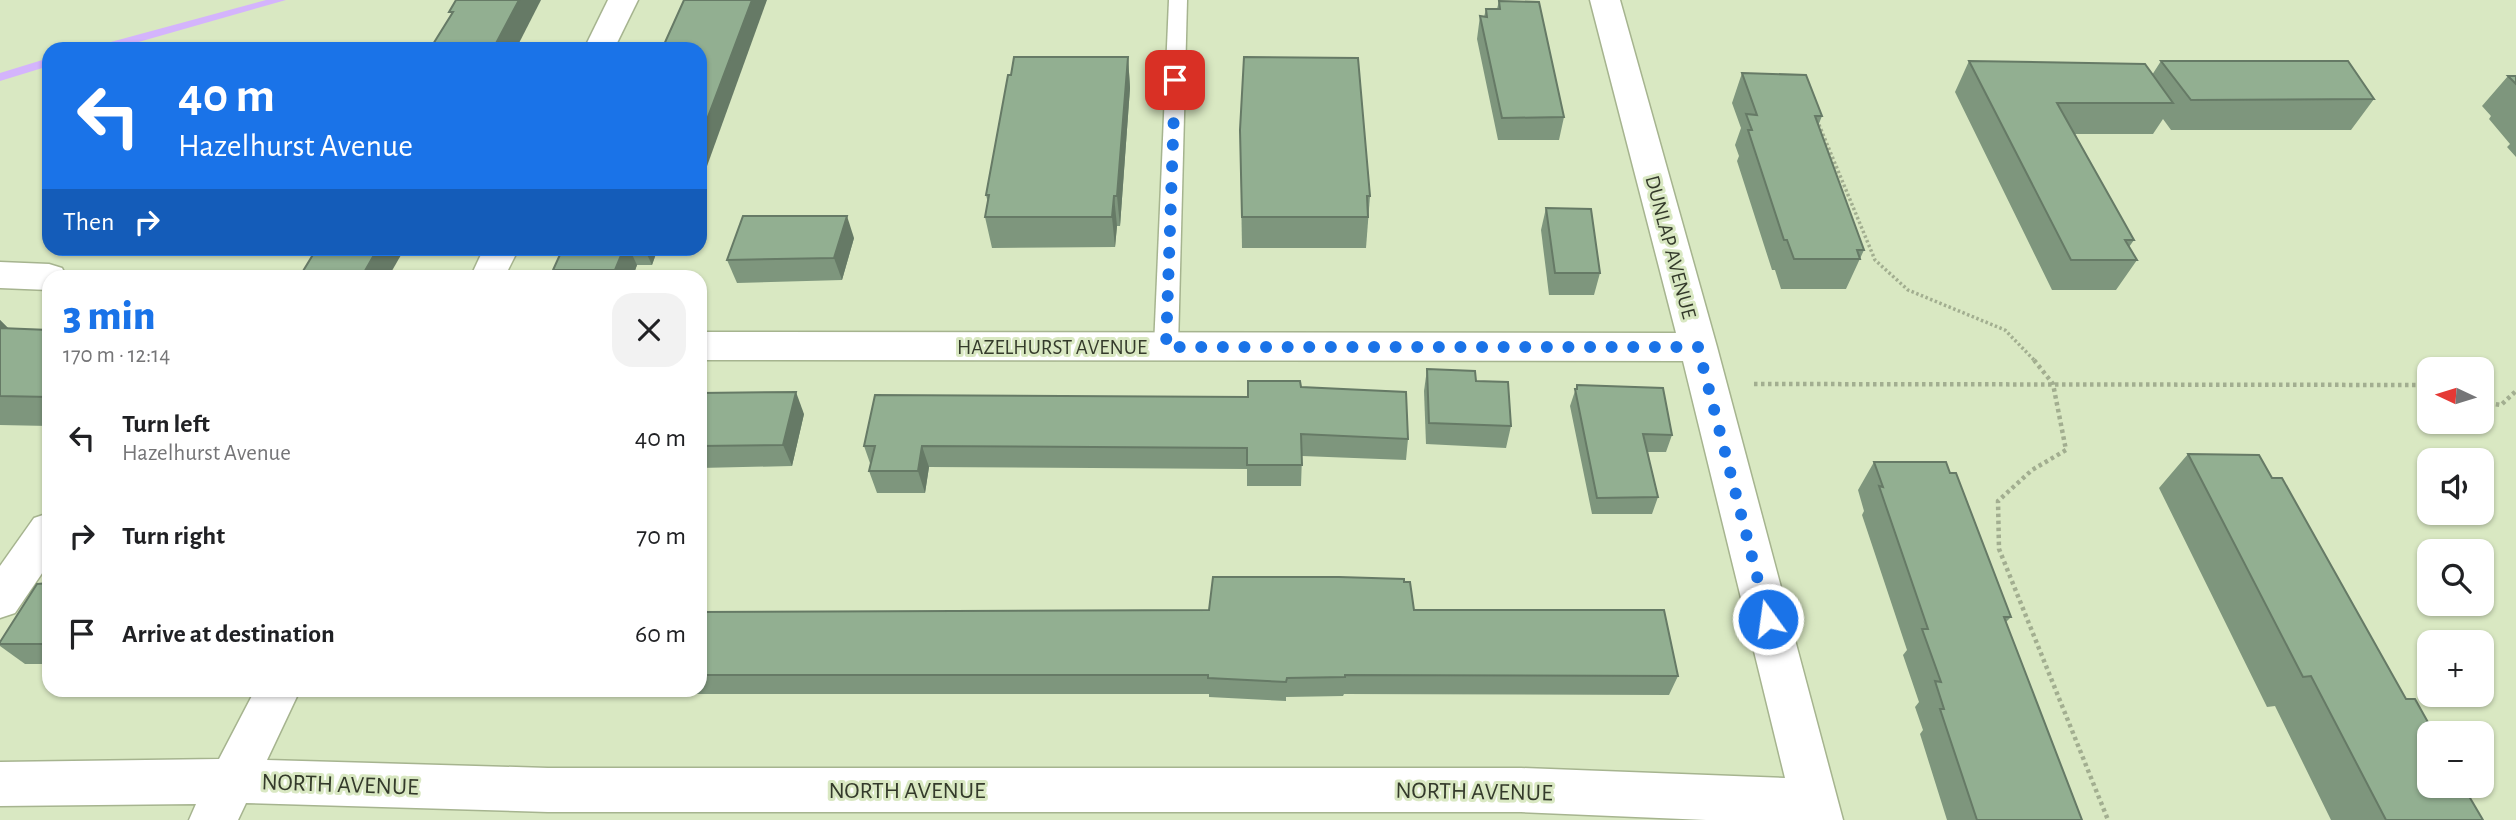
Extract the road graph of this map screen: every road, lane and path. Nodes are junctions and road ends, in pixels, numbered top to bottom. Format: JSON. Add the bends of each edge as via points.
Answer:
{"nodes":[{"id":1,"x":623,"y":0,"type":"edge"},
{"id":2,"x":1178,"y":0,"type":"edge"},
{"id":3,"x":1605,"y":0,"type":"edge"},
{"id":4,"x":602,"y":42,"type":"edge"},
{"id":5,"x":1812,"y":108,"type":"edge"},
{"id":6,"x":0,"y":275,"type":"edge"},
{"id":7,"x":42,"y":277,"type":"edge"},
{"id":8,"x":707,"y":346,"type":"edge"},
{"id":9,"x":1166,"y":347,"type":"junction"},
{"id":10,"x":1698,"y":347,"type":"junction"},
{"id":11,"x":1708,"y":384,"type":"junction"},
{"id":12,"x":2053,"y":384,"type":"junction"},
{"id":13,"x":2417,"y":385,"type":"edge"},
{"id":14,"x":2516,"y":391,"type":"edge"},
{"id":15,"x":2494,"y":404,"type":"edge"},
{"id":16,"x":42,"y":540,"type":"edge"},
{"id":17,"x":0,"y":600,"type":"edge"},
{"id":18,"x":274,"y":697,"type":"edge"},
{"id":19,"x":0,"y":784,"type":"edge"},
{"id":20,"x":222,"y":800,"type":"edge"},
{"id":21,"x":1817,"y":811,"type":"edge"},
{"id":22,"x":2108,"y":820,"type":"edge"}],
"edges":[{"from":1,"to":4,"type":"street"},
{"from":2,"to":9,"type":"lane"},
{"from":3,"to":10,"type":"street","name":"DUNLAP AVENUE"},
{"from":5,"to":12,"type":"path","via":[[1875,260],[1908,290],[2005,330]]},
{"from":6,"to":7,"type":"street"},
{"from":8,"to":9,"type":"street","name":"HAZELHURST AVENUE"},
{"from":9,"to":10,"type":"street","name":"HAZELHURST AVENUE"},
{"from":10,"to":11,"type":"street","name":"DUNLAP AVENUE"},
{"from":11,"to":12,"type":"path"},
{"from":11,"to":21,"type":"street","name":"DUNLAP AVENUE"},
{"from":12,"to":13,"type":"path"},
{"from":12,"to":22,"type":"path","via":[[2066,450],[2032,470],[1998,500],[1998,549]]},
{"from":14,"to":15,"type":"path","via":[[2501,405]]},
{"from":16,"to":17,"type":"street"},
{"from":18,"to":20,"type":"street"},
{"from":19,"to":20,"type":"street","name":"NORTH AVENUE"},
{"from":20,"to":21,"type":"street","name":"NORTH AVENUE","via":[[548,790],[1521,790]]}]}
